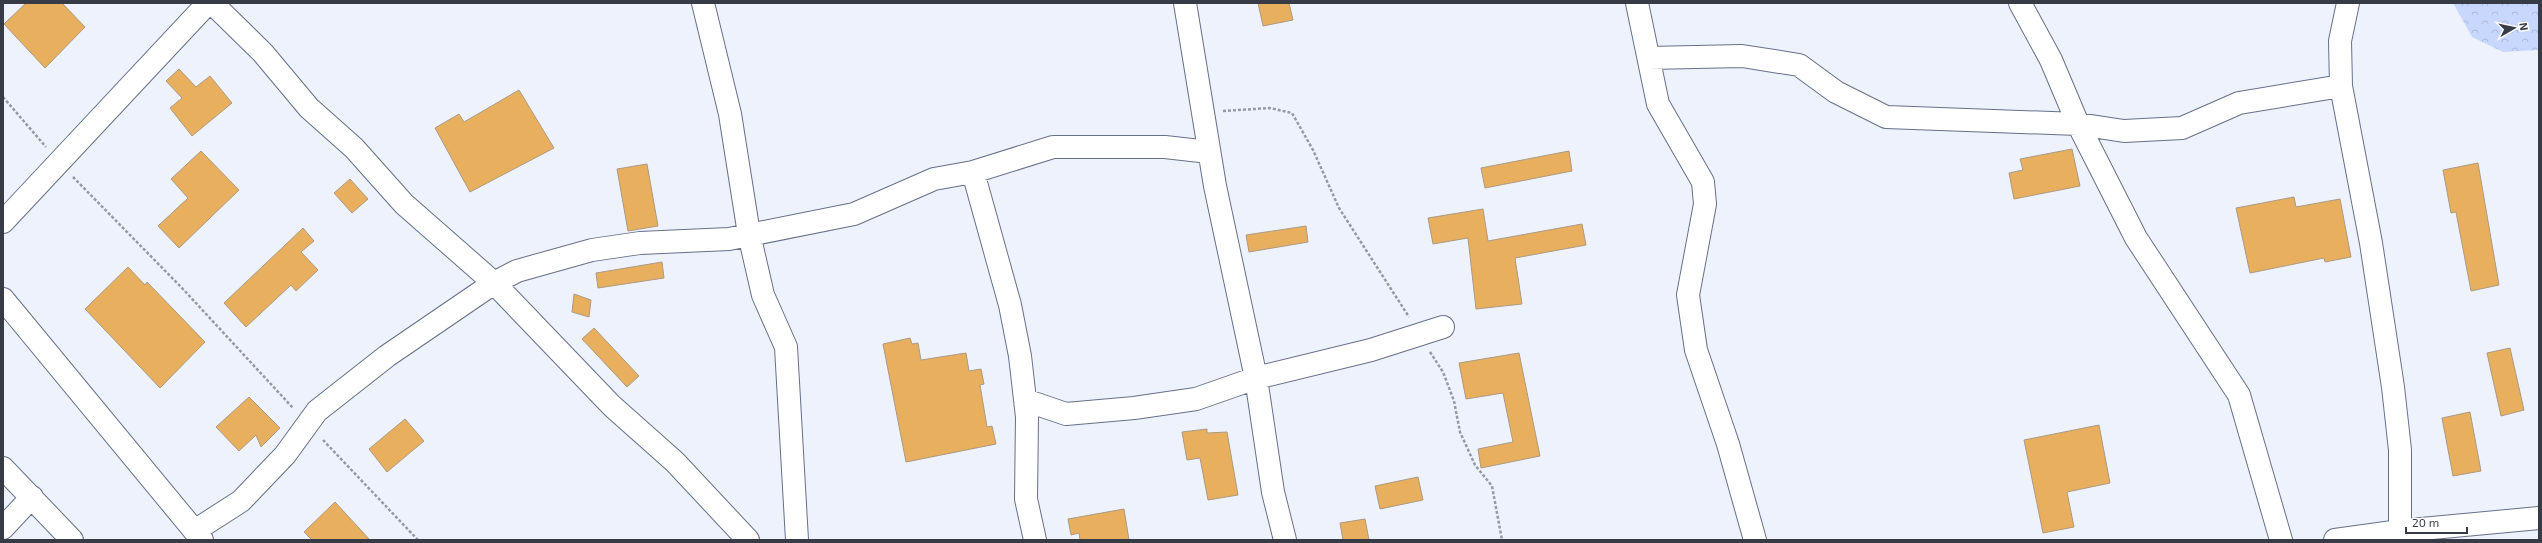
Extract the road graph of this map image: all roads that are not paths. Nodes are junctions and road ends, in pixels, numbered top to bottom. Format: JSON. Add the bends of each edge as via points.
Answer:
{"nodes":[{"id":1,"x":208,"y":3,"type":"edge"},
{"id":2,"x":212,"y":3,"type":"edge"},
{"id":3,"x":703,"y":3,"type":"edge"},
{"id":4,"x":1185,"y":3,"type":"edge"},
{"id":5,"x":1637,"y":3,"type":"edge"},
{"id":6,"x":2020,"y":3,"type":"edge"},
{"id":7,"x":2348,"y":3,"type":"edge"},
{"id":8,"x":1649,"y":58,"type":"junction"},
{"id":9,"x":2342,"y":86,"type":"junction"},
{"id":10,"x":2078,"y":124,"type":"junction"},
{"id":11,"x":1209,"y":152,"type":"junction"},
{"id":12,"x":973,"y":172,"type":"junction"},
{"id":13,"x":3,"y":222,"type":"edge"},
{"id":14,"x":750,"y":234,"type":"junction"},
{"id":15,"x":494,"y":283,"type":"junction"},
{"id":16,"x":3,"y":299,"type":"edge"},
{"id":17,"x":1443,"y":327,"type":"dead end"},
{"id":18,"x":1256,"y":378,"type":"junction"},
{"id":19,"x":1025,"y":400,"type":"junction"},
{"id":20,"x":3,"y":468,"type":"edge"},
{"id":21,"x":32,"y":497,"type":"junction"},
{"id":22,"x":2539,"y":518,"type":"edge"},
{"id":23,"x":3,"y":528,"type":"edge"},
{"id":24,"x":199,"y":535,"type":"edge"},
{"id":25,"x":2403,"y":536,"type":"edge"},
{"id":26,"x":72,"y":540,"type":"edge"},
{"id":27,"x":748,"y":540,"type":"edge"},
{"id":28,"x":797,"y":540,"type":"edge"},
{"id":29,"x":1035,"y":540,"type":"edge"},
{"id":30,"x":1285,"y":540,"type":"edge"},
{"id":31,"x":1755,"y":540,"type":"edge"},
{"id":32,"x":2281,"y":540,"type":"edge"},
{"id":33,"x":2334,"y":540,"type":"edge"}],
"edges":[{"from":1,"to":13,"type":"street"},
{"from":2,"to":15,"type":"street","via":[[263,53],[309,108],[354,148],[404,204]]},
{"from":3,"to":14,"type":"street","via":[[730,114]]},
{"from":4,"to":11,"type":"street"},
{"from":5,"to":8,"type":"street"},
{"from":6,"to":10,"type":"street","via":[[2051,60]]},
{"from":7,"to":9,"type":"street","via":[[2340,41]]},
{"from":8,"to":10,"type":"street","via":[[1742,56],[1799,65],[1836,92],[1886,117]]},
{"from":8,"to":31,"type":"street","via":[[1658,104],[1703,182],[1705,204],[1688,295],[1696,350],[1728,444]]},
{"from":9,"to":10,"type":"street","via":[[2239,103],[2182,128],[2124,131]]},
{"from":9,"to":25,"type":"street","via":[[2371,243],[2393,386],[2400,450]]},
{"from":10,"to":32,"type":"street","via":[[2136,238],[2239,395]]},
{"from":11,"to":12,"type":"street","via":[[1165,147],[1053,147]]},
{"from":11,"to":18,"type":"street"},
{"from":12,"to":14,"type":"street","via":[[934,179],[854,214]]},
{"from":12,"to":19,"type":"street","via":[[1010,304]]},
{"from":14,"to":15,"type":"street","via":[[729,239],[640,243],[592,250],[517,271]]},
{"from":14,"to":28,"type":"street","via":[[763,295],[786,347]]},
{"from":15,"to":24,"type":"street","via":[[387,356],[317,411],[285,456],[241,501]]},
{"from":15,"to":27,"type":"street","via":[[612,406],[675,462]]},
{"from":16,"to":24,"type":"street"},
{"from":17,"to":18,"type":"street","via":[[1371,350]]},
{"from":18,"to":19,"type":"street","via":[[1196,399],[1134,408],[1066,414]]},
{"from":18,"to":30,"type":"street","via":[[1273,492]]},
{"from":19,"to":29,"type":"street","via":[[1026,498]]},
{"from":20,"to":21,"type":"street"},
{"from":21,"to":23,"type":"street"},
{"from":21,"to":26,"type":"street"},
{"from":22,"to":25,"type":"street"},
{"from":25,"to":33,"type":"street"}]}
